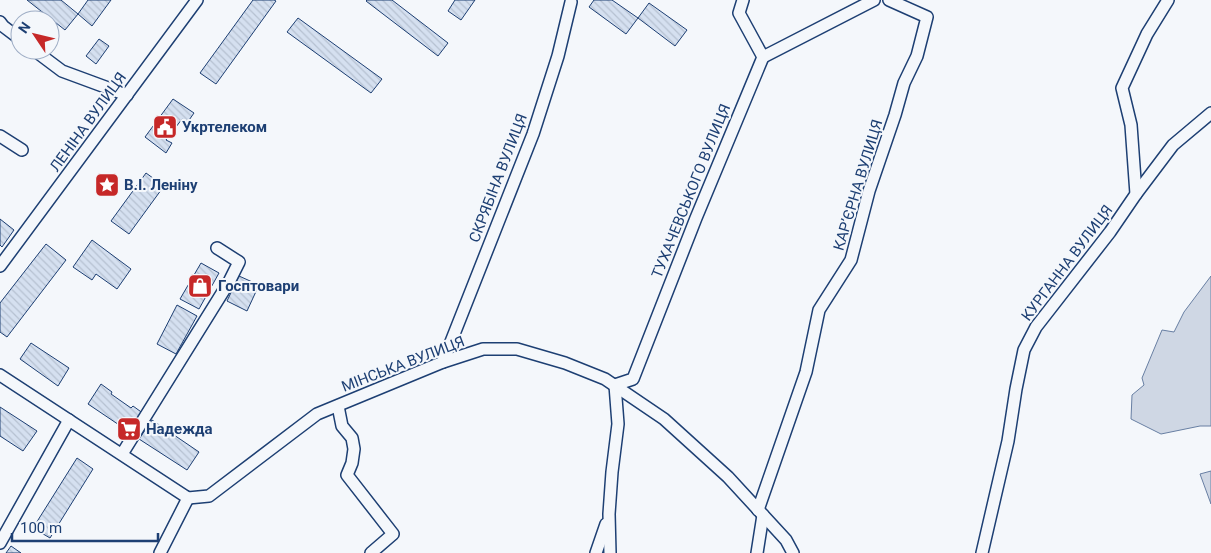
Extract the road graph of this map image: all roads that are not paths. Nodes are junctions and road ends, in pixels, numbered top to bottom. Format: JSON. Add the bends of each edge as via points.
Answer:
{"nodes":[{"id":1,"x":197,"y":0,"type":"edge"},
{"id":2,"x":743,"y":0,"type":"edge"},
{"id":3,"x":874,"y":0,"type":"edge"},
{"id":4,"x":889,"y":0,"type":"edge"},
{"id":5,"x":1168,"y":0,"type":"edge"},
{"id":6,"x":571,"y":2,"type":"dead end"},
{"id":7,"x":0,"y":22,"type":"edge"},
{"id":8,"x":10,"y":31,"type":"edge"},
{"id":9,"x":763,"y":57,"type":"junction"},
{"id":10,"x":47,"y":60,"type":"edge"},
{"id":11,"x":127,"y":95,"type":"junction"},
{"id":12,"x":1211,"y":113,"type":"edge"},
{"id":13,"x":0,"y":136,"type":"edge"},
{"id":14,"x":22,"y":150,"type":"dead end"},
{"id":15,"x":1136,"y":194,"type":"junction"},
{"id":16,"x":218,"y":248,"type":"dead end"},
{"id":17,"x":1,"y":264,"type":"edge"},
{"id":18,"x":443,"y":362,"type":"junction"},
{"id":19,"x":0,"y":375,"type":"edge"},
{"id":20,"x":615,"y":385,"type":"junction"},
{"id":21,"x":338,"y":406,"type":"junction"},
{"id":22,"x":69,"y":420,"type":"junction"},
{"id":23,"x":122,"y":454,"type":"junction"},
{"id":24,"x":188,"y":498,"type":"junction"},
{"id":25,"x":760,"y":512,"type":"junction"},
{"id":26,"x":609,"y":514,"type":"junction"},
{"id":27,"x":0,"y":543,"type":"edge"},
{"id":28,"x":160,"y":553,"type":"edge"},
{"id":29,"x":371,"y":553,"type":"edge"},
{"id":30,"x":596,"y":553,"type":"edge"},
{"id":31,"x":610,"y":553,"type":"edge"},
{"id":32,"x":757,"y":553,"type":"edge"},
{"id":33,"x":793,"y":553,"type":"edge"},
{"id":34,"x":982,"y":553,"type":"edge"}],
"edges":[{"from":1,"to":11,"type":"street","name":"ЛЕНІНА ВУЛИЦЯ"},
{"from":2,"to":9,"type":"street","via":[[739,14]]},
{"from":3,"to":9,"type":"street"},
{"from":4,"to":25,"type":"street","name":"КАР’ЄРНА ВУЛИЦЯ","via":[[927,17],[919,49],[904,83],[869,191],[851,260],[819,310],[806,372]]},
{"from":5,"to":15,"type":"street","via":[[1147,34],[1122,88],[1131,125]]},
{"from":6,"to":18,"type":"street","name":"СКРЯБІНА ВУЛИЦЯ","via":[[533,134]]},
{"from":7,"to":8,"type":"street"},
{"from":9,"to":20,"type":"street","name":"ТУХАЧЕВСЬКОГО ВУЛИЦЯ","via":[[633,379]]},
{"from":10,"to":11,"type":"street","via":[[62,71]]},
{"from":11,"to":17,"type":"street","name":"ЛЕНІНА ВУЛИЦЯ"},
{"from":12,"to":15,"type":"street","name":"КУРГАННА ВУЛИЦЯ","via":[[1173,145]]},
{"from":13,"to":14,"type":"street"},
{"from":15,"to":34,"type":"street","name":"КУРГАННА ВУЛИЦЯ","via":[[1036,327],[1024,350],[1008,441]]},
{"from":16,"to":23,"type":"street","via":[[239,262]]},
{"from":18,"to":20,"type":"street","name":"МІНСЬКА ВУЛИЦЯ","via":[[483,349],[517,349],[565,363]]},
{"from":18,"to":21,"type":"street","name":"МІНСЬКА ВУЛИЦЯ"},
{"from":19,"to":22,"type":"street"},
{"from":20,"to":25,"type":"street","name":"МІНСЬКА ВУЛИЦЯ","via":[[664,419],[728,477]]},
{"from":20,"to":26,"type":"street","via":[[618,424]]},
{"from":21,"to":24,"type":"street","name":"МІНСЬКА ВУЛИЦЯ","via":[[317,414],[210,496]]},
{"from":21,"to":29,"type":"street","via":[[342,426],[352,438],[354,449],[346,475],[393,534]]},
{"from":22,"to":23,"type":"street"},
{"from":22,"to":27,"type":"street"},
{"from":23,"to":24,"type":"street"},
{"from":24,"to":28,"type":"street"},
{"from":25,"to":32,"type":"street"},
{"from":25,"to":33,"type":"street","name":"МІНСЬКА ВУЛИЦЯ","via":[[786,540]]},
{"from":26,"to":30,"type":"street"},
{"from":26,"to":31,"type":"street"}]}
